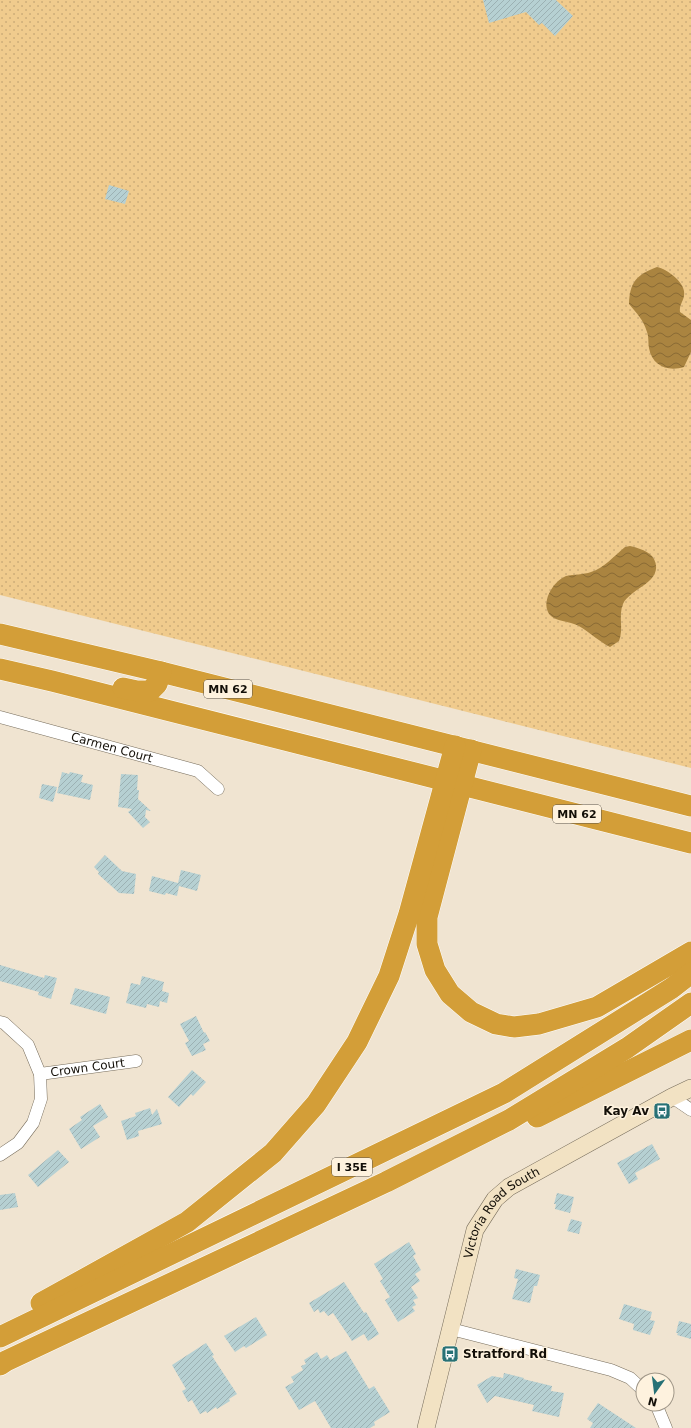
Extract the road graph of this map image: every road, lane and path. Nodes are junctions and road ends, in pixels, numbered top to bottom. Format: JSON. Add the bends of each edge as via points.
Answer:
{"nodes":[{"id":1,"x":0,"y":634,"type":"edge"},
{"id":2,"x":0,"y":639,"type":"edge"},
{"id":3,"x":37,"y":644,"type":"junction"},
{"id":4,"x":0,"y":659,"type":"edge"},
{"id":5,"x":0,"y":669,"type":"edge"},
{"id":6,"x":161,"y":672,"type":"junction"},
{"id":7,"x":0,"y":717,"type":"edge"},
{"id":8,"x":463,"y":748,"type":"junction"},
{"id":9,"x":454,"y":782,"type":"junction"},
{"id":10,"x":218,"y":789,"type":"dead end"},
{"id":11,"x":691,"y":806,"type":"edge"},
{"id":12,"x":691,"y":843,"type":"edge"},
{"id":13,"x":691,"y":952,"type":"edge"},
{"id":14,"x":691,"y":973,"type":"edge"},
{"id":15,"x":691,"y":1004,"type":"edge"},
{"id":16,"x":0,"y":1022,"type":"edge"},
{"id":17,"x":691,"y":1040,"type":"edge"},
{"id":18,"x":136,"y":1061,"type":"dead end"},
{"id":19,"x":40,"y":1074,"type":"junction"},
{"id":20,"x":691,"y":1088,"type":"edge"},
{"id":21,"x":672,"y":1097,"type":"junction"},
{"id":22,"x":691,"y":1110,"type":"edge"},
{"id":23,"x":0,"y":1155,"type":"edge"},
{"id":24,"x":386,"y":1182,"type":"junction"},
{"id":25,"x":0,"y":1327,"type":"edge"},
{"id":26,"x":451,"y":1329,"type":"junction"},
{"id":27,"x":0,"y":1337,"type":"edge"},
{"id":28,"x":0,"y":1365,"type":"edge"},
{"id":29,"x":635,"y":1383,"type":"edge"},
{"id":30,"x":659,"y":1412,"type":"edge"},
{"id":31,"x":426,"y":1428,"type":"edge"},
{"id":32,"x":666,"y":1428,"type":"edge"}],
"edges":[{"from":1,"to":3,"type":"highway","number":"MN 62"},
{"from":2,"to":3,"type":"highway"},
{"from":3,"to":6,"type":"highway","number":"MN 62"},
{"from":4,"to":6,"type":"highway","via":[[144,692],[153,689]]},
{"from":5,"to":9,"type":"highway","number":"MN 62"},
{"from":6,"to":8,"type":"highway","number":"MN 62"},
{"from":7,"to":10,"type":"street","name":"Carmen Court","via":[[198,771]]},
{"from":8,"to":9,"type":"highway"},
{"from":8,"to":11,"type":"highway","number":"MN 62"},
{"from":9,"to":12,"type":"highway","number":"MN 62"},
{"from":9,"to":13,"type":"highway","via":[[427,917],[427,944],[435,970],[446,988],[471,1012],[496,1024],[514,1028],[540,1024],[597,1007]]},
{"from":9,"to":25,"type":"highway","via":[[389,976],[357,1042],[316,1104],[273,1153],[187,1222]]},
{"from":14,"to":27,"type":"highway","number":"I 35E","via":[[672,988],[504,1093]]},
{"from":15,"to":24,"type":"highway","number":"I 35E","via":[[627,1048],[509,1120]]},
{"from":16,"to":19,"type":"street","via":[[28,1045]]},
{"from":17,"to":24,"type":"highway","via":[[483,1144]]},
{"from":18,"to":19,"type":"street","name":"Crown Court"},
{"from":19,"to":23,"type":"street","via":[[41,1099],[33,1123],[18,1143]]},
{"from":20,"to":21,"type":"street","name":"Victoria Road South"},
{"from":21,"to":22,"type":"street"},
{"from":21,"to":26,"type":"street","name":"Victoria Road South","via":[[509,1187],[495,1198],[475,1230]]},
{"from":24,"to":28,"type":"highway","number":"I 35E"},
{"from":26,"to":29,"type":"street","via":[[611,1370]]},
{"from":26,"to":31,"type":"street","name":"Victoria Road South"},
{"from":30,"to":32,"type":"street"}]}
